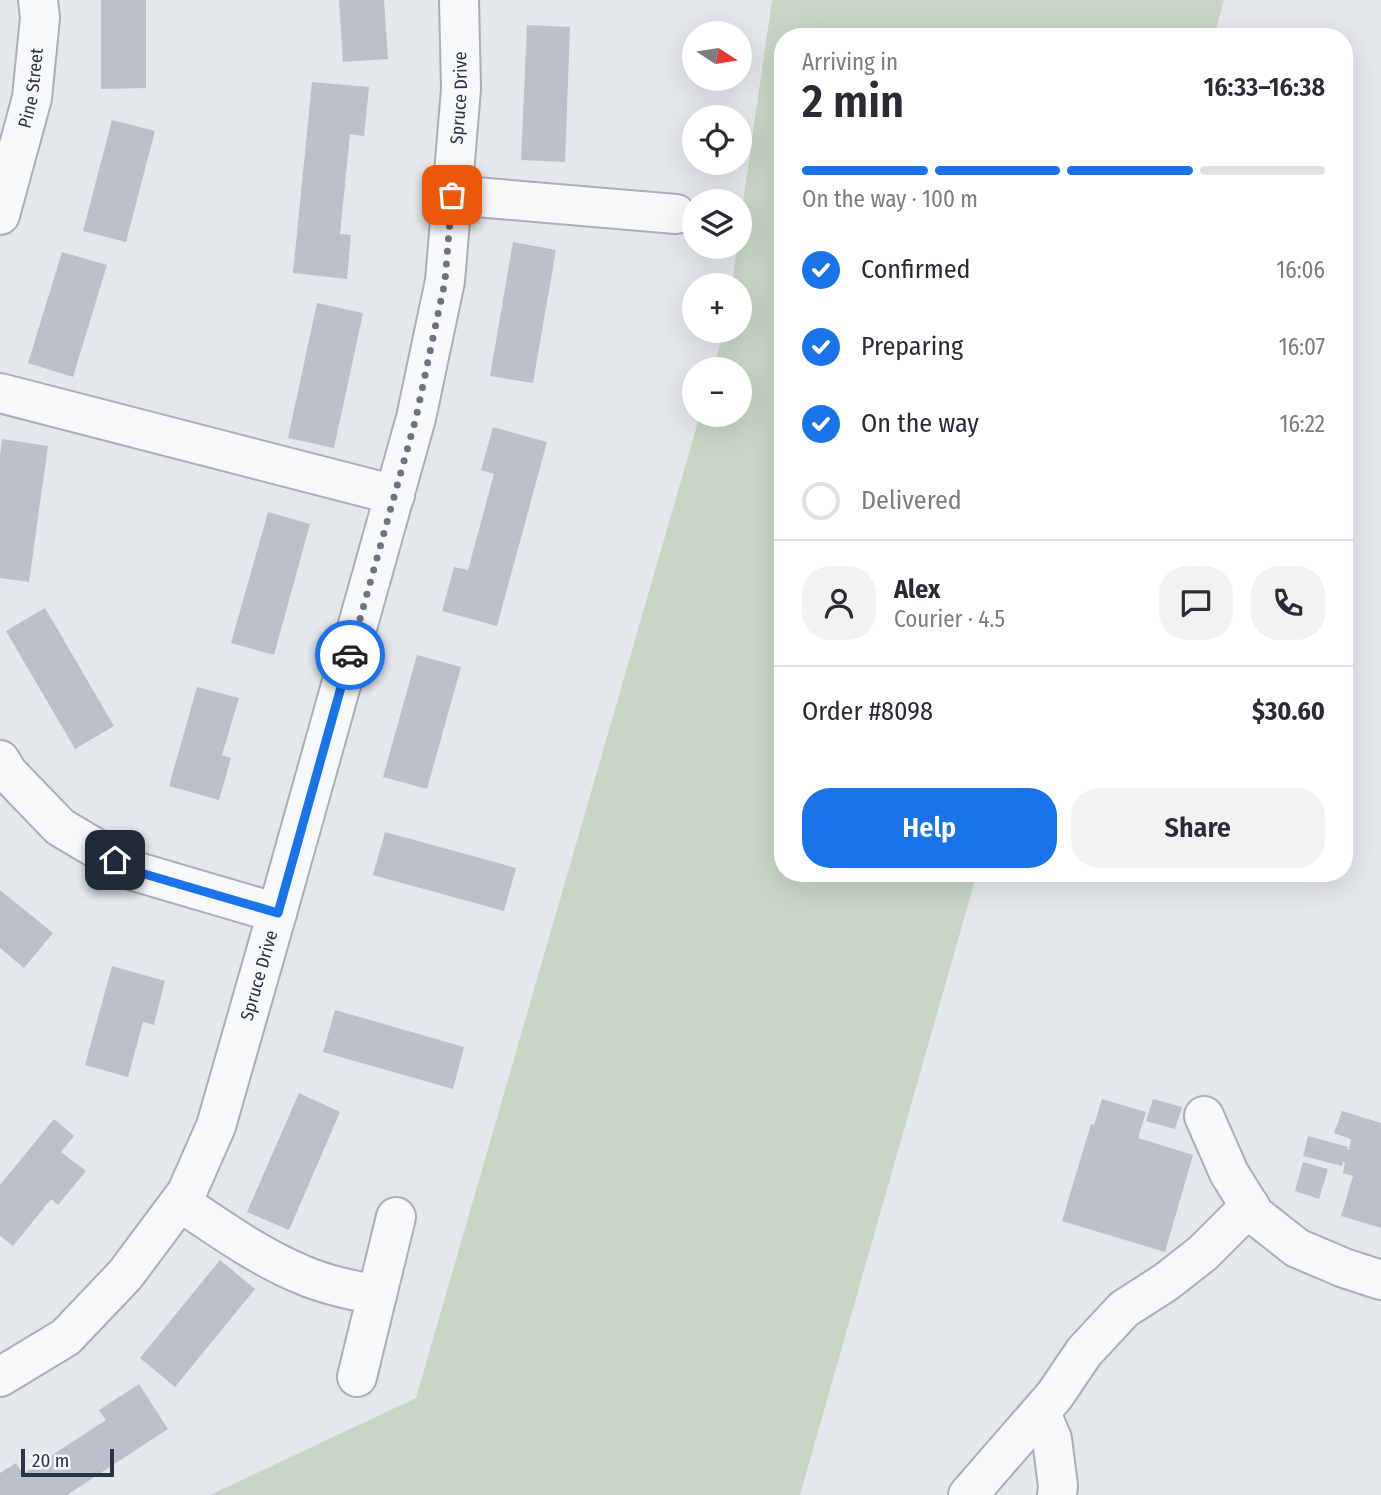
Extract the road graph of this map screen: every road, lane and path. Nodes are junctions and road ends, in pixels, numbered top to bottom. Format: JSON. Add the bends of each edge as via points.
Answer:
{"nodes":[{"id":1,"x":38,"y":0,"type":"edge"},
{"id":2,"x":459,"y":0,"type":"edge"},
{"id":3,"x":452,"y":195,"type":"junction"},
{"id":4,"x":676,"y":214,"type":"dead end"},
{"id":5,"x":0,"y":215,"type":"edge"},
{"id":6,"x":0,"y":393,"type":"edge"},
{"id":7,"x":395,"y":495,"type":"junction"},
{"id":8,"x":0,"y":760,"type":"edge"},
{"id":9,"x":278,"y":913,"type":"junction"},
{"id":10,"x":1204,"y":1115,"type":"dead end"},
{"id":11,"x":180,"y":1202,"type":"junction"},
{"id":12,"x":1250,"y":1206,"type":"junction"},
{"id":13,"x":396,"y":1216,"type":"dead end"},
{"id":14,"x":1381,"y":1280,"type":"edge"},
{"id":15,"x":377,"y":1296,"type":"junction"},
{"id":16,"x":0,"y":1377,"type":"edge"},
{"id":17,"x":358,"y":1377,"type":"dead end"},
{"id":18,"x":1041,"y":1413,"type":"junction"},
{"id":19,"x":968,"y":1495,"type":"edge"},
{"id":20,"x":1057,"y":1495,"type":"edge"}],
"edges":[{"from":1,"to":5,"type":"street","name":"Pine Street","via":[[32,98]]},
{"from":2,"to":3,"type":"street","name":"Spruce Drive","via":[[461,89]]},
{"from":3,"to":4,"type":"street"},
{"from":3,"to":7,"type":"street","name":"Spruce Drive","via":[[445,281]]},
{"from":6,"to":7,"type":"street"},
{"from":7,"to":9,"type":"street","name":"Spruce Drive"},
{"from":8,"to":9,"type":"street","via":[[60,827],[134,871]]},
{"from":9,"to":11,"type":"street","name":"Spruce Drive","via":[[216,1126]]},
{"from":10,"to":12,"type":"street","via":[[1229,1173]]},
{"from":11,"to":15,"type":"street","via":[[303,1275]]},
{"from":11,"to":16,"type":"street","name":"Spruce Drive","via":[[125,1275],[66,1337]]},
{"from":12,"to":14,"type":"street","via":[[1297,1248]]},
{"from":12,"to":18,"type":"street","via":[[1203,1253],[1124,1309],[1084,1352]]},
{"from":13,"to":15,"type":"street"},
{"from":15,"to":17,"type":"street"},
{"from":18,"to":19,"type":"street"},
{"from":18,"to":20,"type":"street","via":[[1052,1439]]}]}
